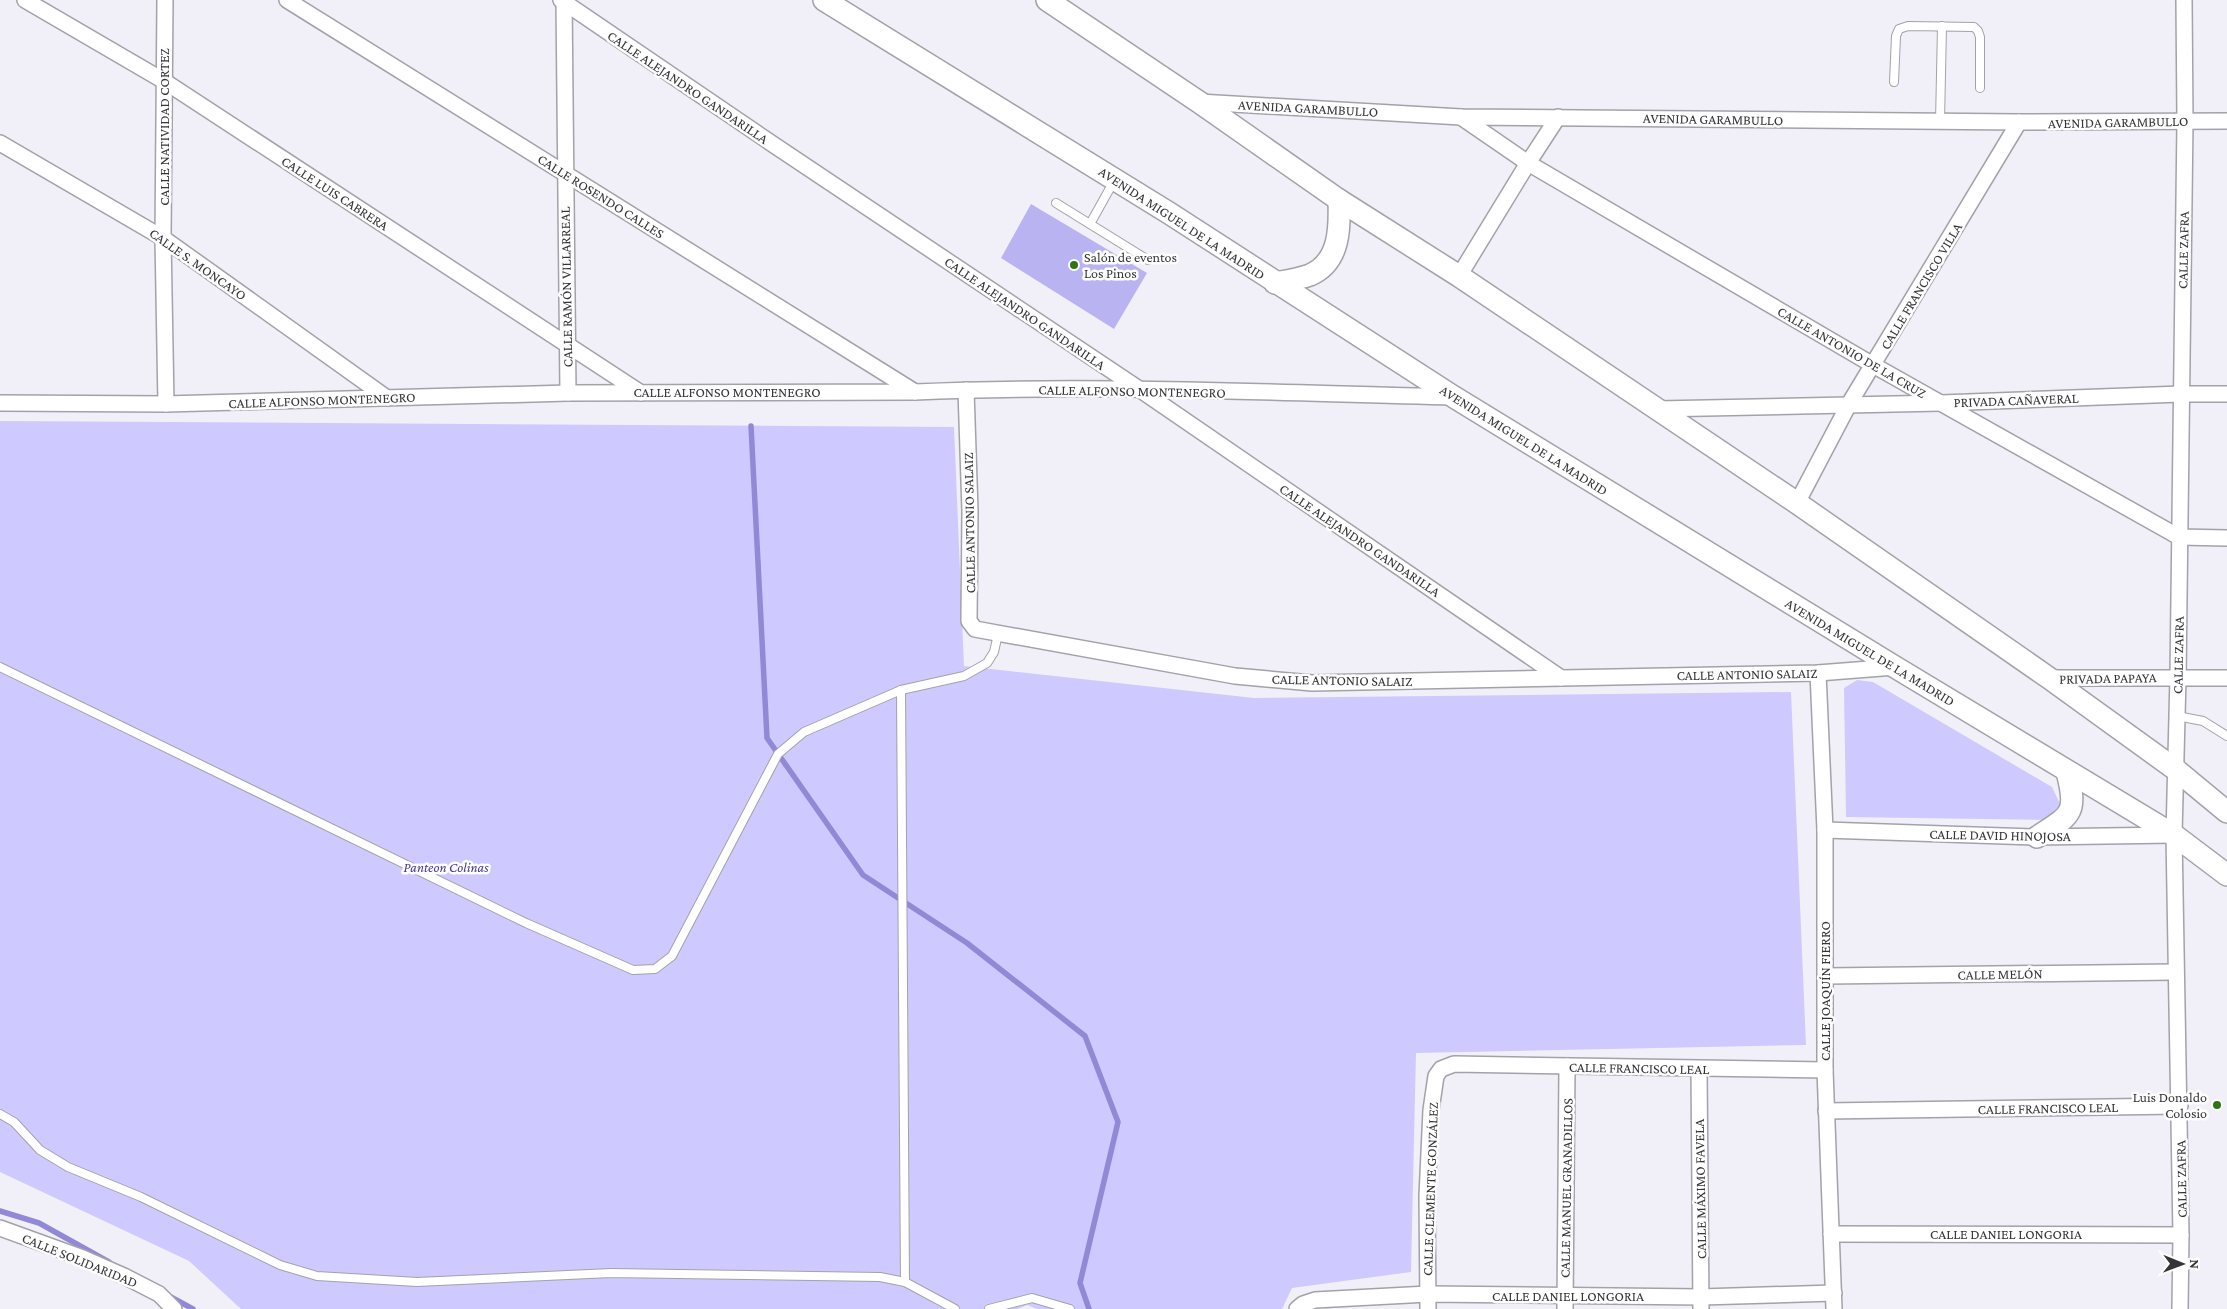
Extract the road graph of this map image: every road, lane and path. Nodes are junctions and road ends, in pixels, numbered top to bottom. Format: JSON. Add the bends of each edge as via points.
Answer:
{"nodes":[{"id":1,"x":25,"y":0,"type":"edge"},
{"id":2,"x":165,"y":0,"type":"edge"},
{"id":3,"x":287,"y":0,"type":"edge"},
{"id":4,"x":824,"y":0,"type":"edge"},
{"id":5,"x":1047,"y":0,"type":"edge"},
{"id":6,"x":2184,"y":0,"type":"edge"},
{"id":7,"x":563,"y":1,"type":"edge"},
{"id":8,"x":1942,"y":26,"type":"junction"},
{"id":9,"x":164,"y":81,"type":"junction"},
{"id":10,"x":1894,"y":82,"type":"dead end"},
{"id":11,"x":1980,"y":88,"type":"dead end"},
{"id":12,"x":1199,"y":102,"type":"junction"},
{"id":13,"x":1461,"y":116,"type":"junction"},
{"id":14,"x":1558,"y":118,"type":"junction"},
{"id":15,"x":2185,"y":121,"type":"junction"},
{"id":16,"x":2227,"y":121,"type":"edge"},
{"id":17,"x":1940,"y":122,"type":"junction"},
{"id":18,"x":2019,"y":122,"type":"junction"},
{"id":19,"x":0,"y":143,"type":"edge"},
{"id":20,"x":1528,"y":163,"type":"junction"},
{"id":21,"x":564,"y":174,"type":"junction"},
{"id":22,"x":1115,"y":179,"type":"junction"},
{"id":23,"x":1339,"y":200,"type":"junction"},
{"id":24,"x":1056,"y":204,"type":"dead end"},
{"id":25,"x":1090,"y":224,"type":"junction"},
{"id":26,"x":163,"y":238,"type":"junction"},
{"id":27,"x":1148,"y":260,"type":"dead end"},
{"id":28,"x":1459,"y":276,"type":"junction"},
{"id":29,"x":1275,"y":283,"type":"junction"},
{"id":30,"x":567,"y":344,"type":"junction"},
{"id":31,"x":1873,"y":365,"type":"junction"},
{"id":32,"x":966,"y":390,"type":"junction"},
{"id":33,"x":1142,"y":390,"type":"junction"},
{"id":34,"x":915,"y":392,"type":"junction"},
{"id":35,"x":568,"y":393,"type":"junction"},
{"id":36,"x":641,"y":393,"type":"junction"},
{"id":37,"x":2180,"y":394,"type":"junction"},
{"id":38,"x":2227,"y":394,"type":"edge"},
{"id":39,"x":1454,"y":397,"type":"junction"},
{"id":40,"x":387,"y":398,"type":"junction"},
{"id":41,"x":0,"y":403,"type":"edge"},
{"id":42,"x":1941,"y":403,"type":"junction"},
{"id":43,"x":166,"y":404,"type":"junction"},
{"id":44,"x":1850,"y":404,"type":"junction"},
{"id":45,"x":1655,"y":409,"type":"junction"},
{"id":46,"x":1797,"y":503,"type":"junction"},
{"id":47,"x":2179,"y":537,"type":"junction"},
{"id":48,"x":2227,"y":538,"type":"edge"},
{"id":49,"x":998,"y":634,"type":"junction"},
{"id":50,"x":0,"y":667,"type":"edge"},
{"id":51,"x":1894,"y":667,"type":"junction"},
{"id":52,"x":1818,"y":672,"type":"junction"},
{"id":53,"x":2178,"y":677,"type":"junction"},
{"id":54,"x":1561,"y":678,"type":"junction"},
{"id":55,"x":2049,"y":678,"type":"junction"},
{"id":56,"x":2227,"y":678,"type":"edge"},
{"id":57,"x":901,"y":690,"type":"junction"},
{"id":58,"x":2177,"y":716,"type":"junction"},
{"id":59,"x":2227,"y":736,"type":"edge"},
{"id":60,"x":2175,"y":769,"type":"junction"},
{"id":61,"x":2067,"y":772,"type":"junction"},
{"id":62,"x":2227,"y":812,"type":"edge"},
{"id":63,"x":1826,"y":830,"type":"junction"},
{"id":64,"x":2174,"y":835,"type":"junction"},
{"id":65,"x":2037,"y":837,"type":"junction"},
{"id":66,"x":2224,"y":868,"type":"edge"},
{"id":67,"x":2175,"y":972,"type":"junction"},
{"id":68,"x":1826,"y":976,"type":"junction"},
{"id":69,"x":1454,"y":1064,"type":"joint"},
{"id":70,"x":1567,"y":1066,"type":"junction"},
{"id":71,"x":1699,"y":1069,"type":"junction"},
{"id":72,"x":1825,"y":1070,"type":"junction"},
{"id":73,"x":2180,"y":1106,"type":"junction"},
{"id":74,"x":1826,"y":1111,"type":"junction"},
{"id":75,"x":0,"y":1114,"type":"edge"},
{"id":76,"x":0,"y":1228,"type":"edge"},
{"id":77,"x":1832,"y":1234,"type":"junction"},
{"id":78,"x":2181,"y":1235,"type":"junction"},
{"id":79,"x":905,"y":1282,"type":"junction"},
{"id":80,"x":1834,"y":1293,"type":"junction"},
{"id":81,"x":158,"y":1302,"type":"edge"},
{"id":82,"x":1428,"y":1302,"type":"edge"},
{"id":83,"x":1565,"y":1303,"type":"edge"},
{"id":84,"x":1701,"y":1303,"type":"edge"},
{"id":85,"x":1300,"y":1306,"type":"edge"},
{"id":86,"x":174,"y":1309,"type":"edge"},
{"id":87,"x":955,"y":1309,"type":"edge"},
{"id":88,"x":988,"y":1309,"type":"edge"},
{"id":89,"x":1070,"y":1309,"type":"edge"},
{"id":90,"x":1834,"y":1309,"type":"edge"},
{"id":91,"x":2180,"y":1309,"type":"edge"}],
"edges":[{"from":1,"to":9,"type":"street","name":"CALLE LUIS CABRERA"},
{"from":2,"to":9,"type":"street","name":"CALLE NATIVIDAD CORTEZ"},
{"from":3,"to":21,"type":"street","name":"CALLE ROSENDO CALLES"},
{"from":4,"to":22,"type":"main road","name":"AVENIDA MIGUEL DE LA MADRID"},
{"from":5,"to":12,"type":"main road"},
{"from":6,"to":15,"type":"street","name":"CALLE ZAFRA"},
{"from":7,"to":21,"type":"street","name":"CALLE RAMÓN VILLARREAL"},
{"from":7,"to":33,"type":"street","name":"CALLE ALEJANDRO GANDARILLA"},
{"from":8,"to":10,"type":"lane","via":[[1899,29]]},
{"from":8,"to":11,"type":"lane","via":[[1974,27],[1978,31]]},
{"from":8,"to":17,"type":"lane"},
{"from":9,"to":26,"type":"street","name":"CALLE NATIVIDAD CORTEZ"},
{"from":9,"to":30,"type":"street","name":"CALLE LUIS CABRERA"},
{"from":12,"to":13,"type":"street","name":"AVENIDA GARAMBULLO"},
{"from":12,"to":23,"type":"main road"},
{"from":13,"to":14,"type":"street","name":"AVENIDA GARAMBULLO"},
{"from":13,"to":20,"type":"street","name":"CALLE ANTONIO DE LA CRUZ"},
{"from":14,"to":17,"type":"street","name":"AVENIDA GARAMBULLO"},
{"from":14,"to":20,"type":"street"},
{"from":15,"to":16,"type":"street","name":"AVENIDA GARAMBULLO"},
{"from":15,"to":18,"type":"street","name":"AVENIDA GARAMBULLO"},
{"from":15,"to":37,"type":"street","name":"CALLE ZAFRA"},
{"from":17,"to":18,"type":"street","name":"AVENIDA GARAMBULLO"},
{"from":18,"to":31,"type":"street","name":"CALLE FRANCISCO VILLA"},
{"from":19,"to":26,"type":"street","name":"CALLE S. MONCAYO"},
{"from":20,"to":28,"type":"street"},
{"from":20,"to":31,"type":"street","name":"CALLE ANTONIO DE LA CRUZ"},
{"from":21,"to":30,"type":"street","name":"CALLE RAMÓN VILLARREAL"},
{"from":21,"to":34,"type":"street","name":"CALLE ROSENDO CALLES"},
{"from":22,"to":25,"type":"lane"},
{"from":22,"to":29,"type":"main road","name":"AVENIDA MIGUEL DE LA MADRID"},
{"from":23,"to":28,"type":"main road"},
{"from":23,"to":29,"type":"main road","via":[[1338,240],[1325,264],[1308,276]]},
{"from":24,"to":25,"type":"lane"},
{"from":25,"to":27,"type":"lane"},
{"from":26,"to":40,"type":"street","name":"CALLE S. MONCAYO"},
{"from":26,"to":43,"type":"street","name":"CALLE NATIVIDAD CORTEZ"},
{"from":28,"to":45,"type":"main road"},
{"from":29,"to":39,"type":"main road","name":"AVENIDA MIGUEL DE LA MADRID"},
{"from":30,"to":35,"type":"street","name":"CALLE RAMÓN VILLARREAL"},
{"from":30,"to":36,"type":"street","name":"CALLE LUIS CABRERA"},
{"from":31,"to":42,"type":"street","name":"CALLE ANTONIO DE LA CRUZ"},
{"from":31,"to":44,"type":"street","name":"CALLE FRANCISCO VILLA"},
{"from":32,"to":33,"type":"street","name":"CALLE ALFONSO MONTENEGRO"},
{"from":32,"to":34,"type":"street","name":"CALLE ALFONSO MONTENEGRO"},
{"from":32,"to":49,"type":"street","name":"CALLE ANTONIO SALAIZ","via":[[969,621],[975,629]]},
{"from":33,"to":39,"type":"street","name":"CALLE ALFONSO MONTENEGRO"},
{"from":33,"to":54,"type":"street","name":"CALLE ALEJANDRO GANDARILLA"},
{"from":34,"to":36,"type":"street","name":"CALLE ALFONSO MONTENEGRO"},
{"from":35,"to":36,"type":"street","name":"CALLE ALFONSO MONTENEGRO"},
{"from":35,"to":40,"type":"street","name":"CALLE ALFONSO MONTENEGRO"},
{"from":37,"to":38,"type":"street","name":"PRIVADA CAÑAVERAL"},
{"from":37,"to":42,"type":"street","name":"PRIVADA CAÑAVERAL"},
{"from":37,"to":47,"type":"street","name":"CALLE ZAFRA"},
{"from":39,"to":51,"type":"main road","name":"AVENIDA MIGUEL DE LA MADRID"},
{"from":40,"to":43,"type":"street","name":"CALLE ALFONSO MONTENEGRO"},
{"from":41,"to":43,"type":"street","name":"CALLE ALFONSO MONTENEGRO"},
{"from":42,"to":44,"type":"street","name":"PRIVADA CAÑAVERAL"},
{"from":42,"to":47,"type":"street","name":"CALLE ANTONIO DE LA CRUZ"},
{"from":44,"to":45,"type":"street","name":"PRIVADA CAÑAVERAL"},
{"from":44,"to":46,"type":"street","name":"CALLE FRANCISCO VILLA"},
{"from":45,"to":46,"type":"main road"},
{"from":46,"to":55,"type":"main road"},
{"from":47,"to":48,"type":"street"},
{"from":47,"to":53,"type":"street","name":"CALLE ZAFRA"},
{"from":49,"to":54,"type":"street","name":"CALLE ANTONIO SALAIZ","via":[[1272,680],[1356,683]]},
{"from":49,"to":57,"type":"lane","via":[[994,652],[987,663],[964,676]]},
{"from":50,"to":57,"type":"lane","via":[[526,923],[633,970],[655,968],[672,956],[778,754],[804,732]]},
{"from":51,"to":52,"type":"street","name":"CALLE ANTONIO SALAIZ"},
{"from":51,"to":61,"type":"main road","name":"AVENIDA MIGUEL DE LA MADRID"},
{"from":52,"to":54,"type":"street","name":"CALLE ANTONIO SALAIZ"},
{"from":52,"to":63,"type":"street","name":"CALLE JOAQUÍN FIERRO"},
{"from":53,"to":55,"type":"street","name":"PRIVADA PAPAYA"},
{"from":53,"to":56,"type":"street","name":"PRIVADA PAPAYA"},
{"from":53,"to":58,"type":"street","name":"CALLE ZAFRA"},
{"from":55,"to":60,"type":"main road"},
{"from":57,"to":79,"type":"lane"},
{"from":58,"to":59,"type":"lane","via":[[2204,721]]},
{"from":58,"to":60,"type":"street","name":"CALLE ZAFRA"},
{"from":60,"to":62,"type":"main road"},
{"from":60,"to":64,"type":"street","name":"CALLE ZAFRA"},
{"from":61,"to":64,"type":"main road","name":"AVENIDA MIGUEL DE LA MADRID"},
{"from":61,"to":65,"type":"main road","via":[[2073,794],[2071,809],[2063,820]]},
{"from":63,"to":65,"type":"street","name":"CALLE DAVID HINOJOSA"},
{"from":63,"to":68,"type":"street","name":"CALLE JOAQUÍN FIERRO"},
{"from":64,"to":65,"type":"street","name":"CALLE DAVID HINOJOSA"},
{"from":64,"to":66,"type":"main road","name":"AVENIDA MIGUEL DE LA MADRID"},
{"from":64,"to":67,"type":"street","name":"CALLE ZAFRA"},
{"from":67,"to":68,"type":"street","name":"CALLE MELÓN"},
{"from":67,"to":73,"type":"street","name":"CALLE ZAFRA"},
{"from":68,"to":72,"type":"street","name":"CALLE JOAQUÍN FIERRO"},
{"from":69,"to":70,"type":"street","name":"CALLE FRANCISCO LEAL"},
{"from":69,"to":82,"type":"street","name":"CALLE CLEMENTE GONZÁLEZ","via":[[1441,1069],[1436,1076],[1432,1104],[1427,1196]]},
{"from":70,"to":71,"type":"street","name":"CALLE FRANCISCO LEAL"},
{"from":70,"to":83,"type":"street","name":"CALLE MANUEL GRANADILLOS"},
{"from":71,"to":72,"type":"street","name":"CALLE FRANCISCO LEAL"},
{"from":71,"to":84,"type":"street","name":"CALLE MÁXIMO FAVELA"},
{"from":72,"to":74,"type":"street","name":"CALLE JOAQUÍN FIERRO"},
{"from":73,"to":74,"type":"street","name":"CALLE FRANCISCO LEAL"},
{"from":73,"to":78,"type":"street","name":"CALLE ZAFRA"},
{"from":74,"to":77,"type":"street","name":"CALLE JOAQUÍN FIERRO"},
{"from":75,"to":79,"type":"lane","via":[[14,1122],[40,1150],[68,1167],[140,1197],[280,1265],[317,1276],[417,1282],[612,1274],[827,1275],[880,1277]]},
{"from":76,"to":81,"type":"street","name":"CALLE SOLIDARIDAD","via":[[83,1258]]},
{"from":77,"to":78,"type":"street","name":"CALLE DANIEL LONGORIA"},
{"from":77,"to":80,"type":"street","name":"CALLE JOAQUÍN FIERRO"},
{"from":78,"to":91,"type":"street","name":"CALLE ZAFRA"},
{"from":79,"to":87,"type":"lane"},
{"from":80,"to":84,"type":"street","name":"CALLE DANIEL LONGORIA"},
{"from":80,"to":90,"type":"street","name":"CALLE JOAQUÍN FIERRO"},
{"from":81,"to":86,"type":"street","name":"CALLE SOLIDARIDAD"},
{"from":82,"to":83,"type":"street","name":"CALLE DANIEL LONGORIA"},
{"from":82,"to":85,"type":"street","name":"CALLE DANIEL LONGORIA","via":[[1315,1300]]},
{"from":83,"to":84,"type":"street","name":"CALLE DANIEL LONGORIA"},
{"from":88,"to":89,"type":"lane","via":[[1032,1298]]}]}
